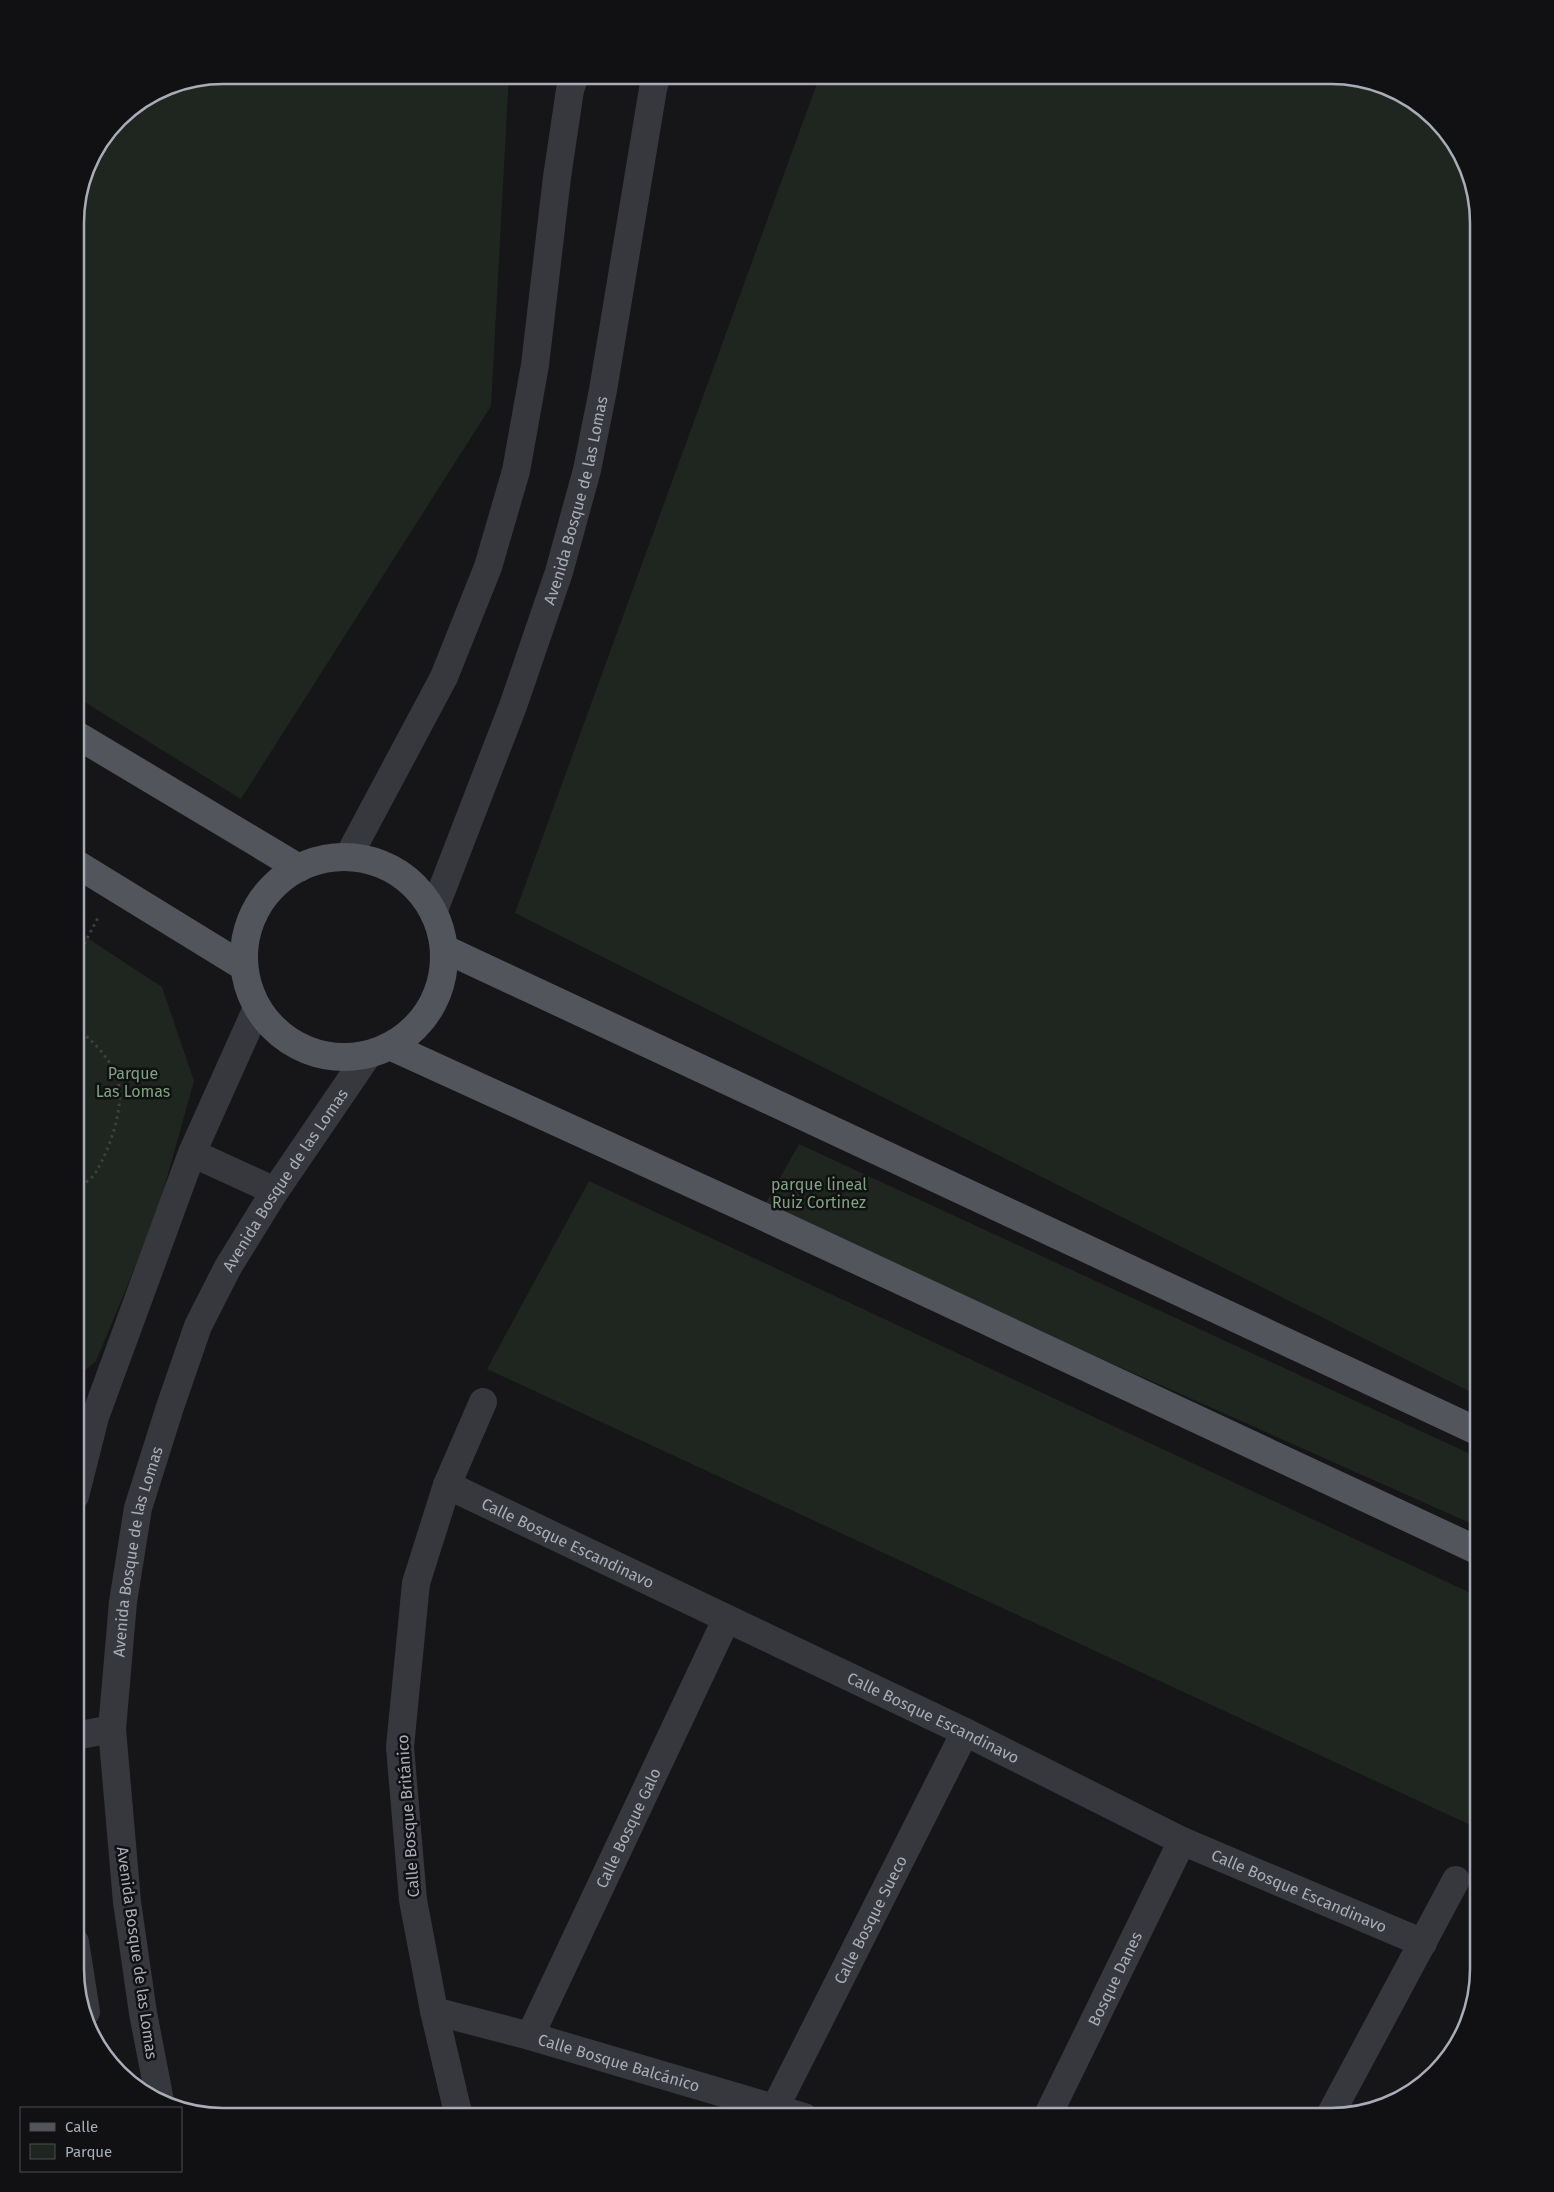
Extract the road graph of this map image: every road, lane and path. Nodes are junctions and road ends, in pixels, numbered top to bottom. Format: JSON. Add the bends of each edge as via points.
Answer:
{"nodes":[{"id":1,"x":572,"y":84,"type":"edge"},
{"id":2,"x":654,"y":84,"type":"edge"},
{"id":3,"x":84,"y":739,"type":"edge"},
{"id":4,"x":348,"y":856,"type":"junction"},
{"id":5,"x":299,"y":868,"type":"junction"},
{"id":6,"x":84,"y":869,"type":"edge"},
{"id":7,"x":114,"y":887,"type":"junction"},
{"id":8,"x":434,"y":910,"type":"junction"},
{"id":9,"x":84,"y":944,"type":"edge"},
{"id":10,"x":446,"y":950,"type":"junction"},
{"id":11,"x":241,"y":965,"type":"junction"},
{"id":12,"x":257,"y":1008,"type":"junction"},
{"id":13,"x":84,"y":1037,"type":"edge"},
{"id":14,"x":379,"y":1051,"type":"junction"},
{"id":15,"x":192,"y":1153,"type":"junction"},
{"id":16,"x":84,"y":1182,"type":"edge"},
{"id":17,"x":275,"y":1191,"type":"junction"},
{"id":18,"x":483,"y":1402,"type":"dead end"},
{"id":19,"x":1470,"y":1428,"type":"edge"},
{"id":20,"x":84,"y":1460,"type":"edge"},
{"id":21,"x":446,"y":1485,"type":"junction"},
{"id":22,"x":1470,"y":1547,"type":"edge"},
{"id":23,"x":726,"y":1620,"type":"junction"},
{"id":24,"x":112,"y":1729,"type":"junction"},
{"id":25,"x":965,"y":1732,"type":"junction"},
{"id":26,"x":84,"y":1734,"type":"edge"},
{"id":27,"x":1182,"y":1841,"type":"junction"},
{"id":28,"x":1456,"y":1880,"type":"dead end"},
{"id":29,"x":1423,"y":1943,"type":"junction"},
{"id":30,"x":434,"y":2011,"type":"junction"},
{"id":31,"x":530,"y":2036,"type":"junction"},
{"id":32,"x":159,"y":2093,"type":"edge"},
{"id":33,"x":457,"y":2108,"type":"edge"},
{"id":34,"x":775,"y":2108,"type":"joint"},
{"id":35,"x":1051,"y":2108,"type":"edge"},
{"id":36,"x":1333,"y":2108,"type":"edge"}],
"edges":[{"from":1,"to":4,"type":"street","via":[[557,177],[535,365],[516,471],[488,567],[444,677]]},
{"from":2,"to":8,"type":"street","name":"Avenida Bosque de las Lomas","via":[[603,390],[584,480],[559,572],[516,697]]},
{"from":3,"to":5,"type":"main road"},
{"from":4,"to":5,"type":"main road","via":[[328,858]]},
{"from":4,"to":8,"type":"main road","via":[[382,864],[412,882]]},
{"from":5,"to":11,"type":"main road","via":[[263,897],[249,923]]},
{"from":6,"to":7,"type":"main road"},
{"from":7,"to":9,"type":"path"},
{"from":7,"to":11,"type":"main road"},
{"from":8,"to":10,"type":"main road"},
{"from":10,"to":14,"type":"main road","via":[[442,985],[431,1010]]},
{"from":10,"to":19,"type":"main road"},
{"from":11,"to":12,"type":"main road"},
{"from":12,"to":14,"type":"main road","via":[[277,1033],[304,1050],[335,1058]]},
{"from":12,"to":15,"type":"street"},
{"from":13,"to":16,"type":"path","via":[[102,1052],[116,1076],[120,1103],[114,1130],[95,1174]]},
{"from":14,"to":17,"type":"street","name":"Avenida Bosque de las Lomas"},
{"from":14,"to":22,"type":"main road","via":[[768,1219]]},
{"from":15,"to":17,"type":"street"},
{"from":15,"to":20,"type":"street","via":[[95,1417]]},
{"from":17,"to":24,"type":"street","name":"Avenida Bosque de las Lomas","via":[[228,1267],[198,1326],[138,1508],[123,1602]]},
{"from":18,"to":21,"type":"street","name":"Calle Bosque Británico"},
{"from":21,"to":23,"type":"street","name":"Calle Bosque Escandinavo"},
{"from":21,"to":30,"type":"street","name":"Calle Bosque Británico","via":[[416,1583],[400,1746],[413,1900]]},
{"from":23,"to":25,"type":"street","name":"Calle Bosque Escandinavo"},
{"from":23,"to":31,"type":"street","name":"Calle Bosque Galo"},
{"from":24,"to":26,"type":"street"},
{"from":24,"to":32,"type":"street","name":"Avenida Bosque de las Lomas","via":[[127,1902]]},
{"from":25,"to":27,"type":"street","name":"Calle Bosque Escandinavo"},
{"from":25,"to":34,"type":"street","name":"Calle Bosque Sueco"},
{"from":27,"to":29,"type":"street","name":"Calle Bosque Escandinavo"},
{"from":27,"to":35,"type":"street","name":"Bosque Danes"},
{"from":28,"to":29,"type":"street"},
{"from":29,"to":36,"type":"street"},
{"from":30,"to":31,"type":"street","name":"Calle Bosque Balcánico"},
{"from":30,"to":33,"type":"street","name":"Calle Bosque Británico"},
{"from":31,"to":34,"type":"street","name":"Calle Bosque Balcánico"}]}
